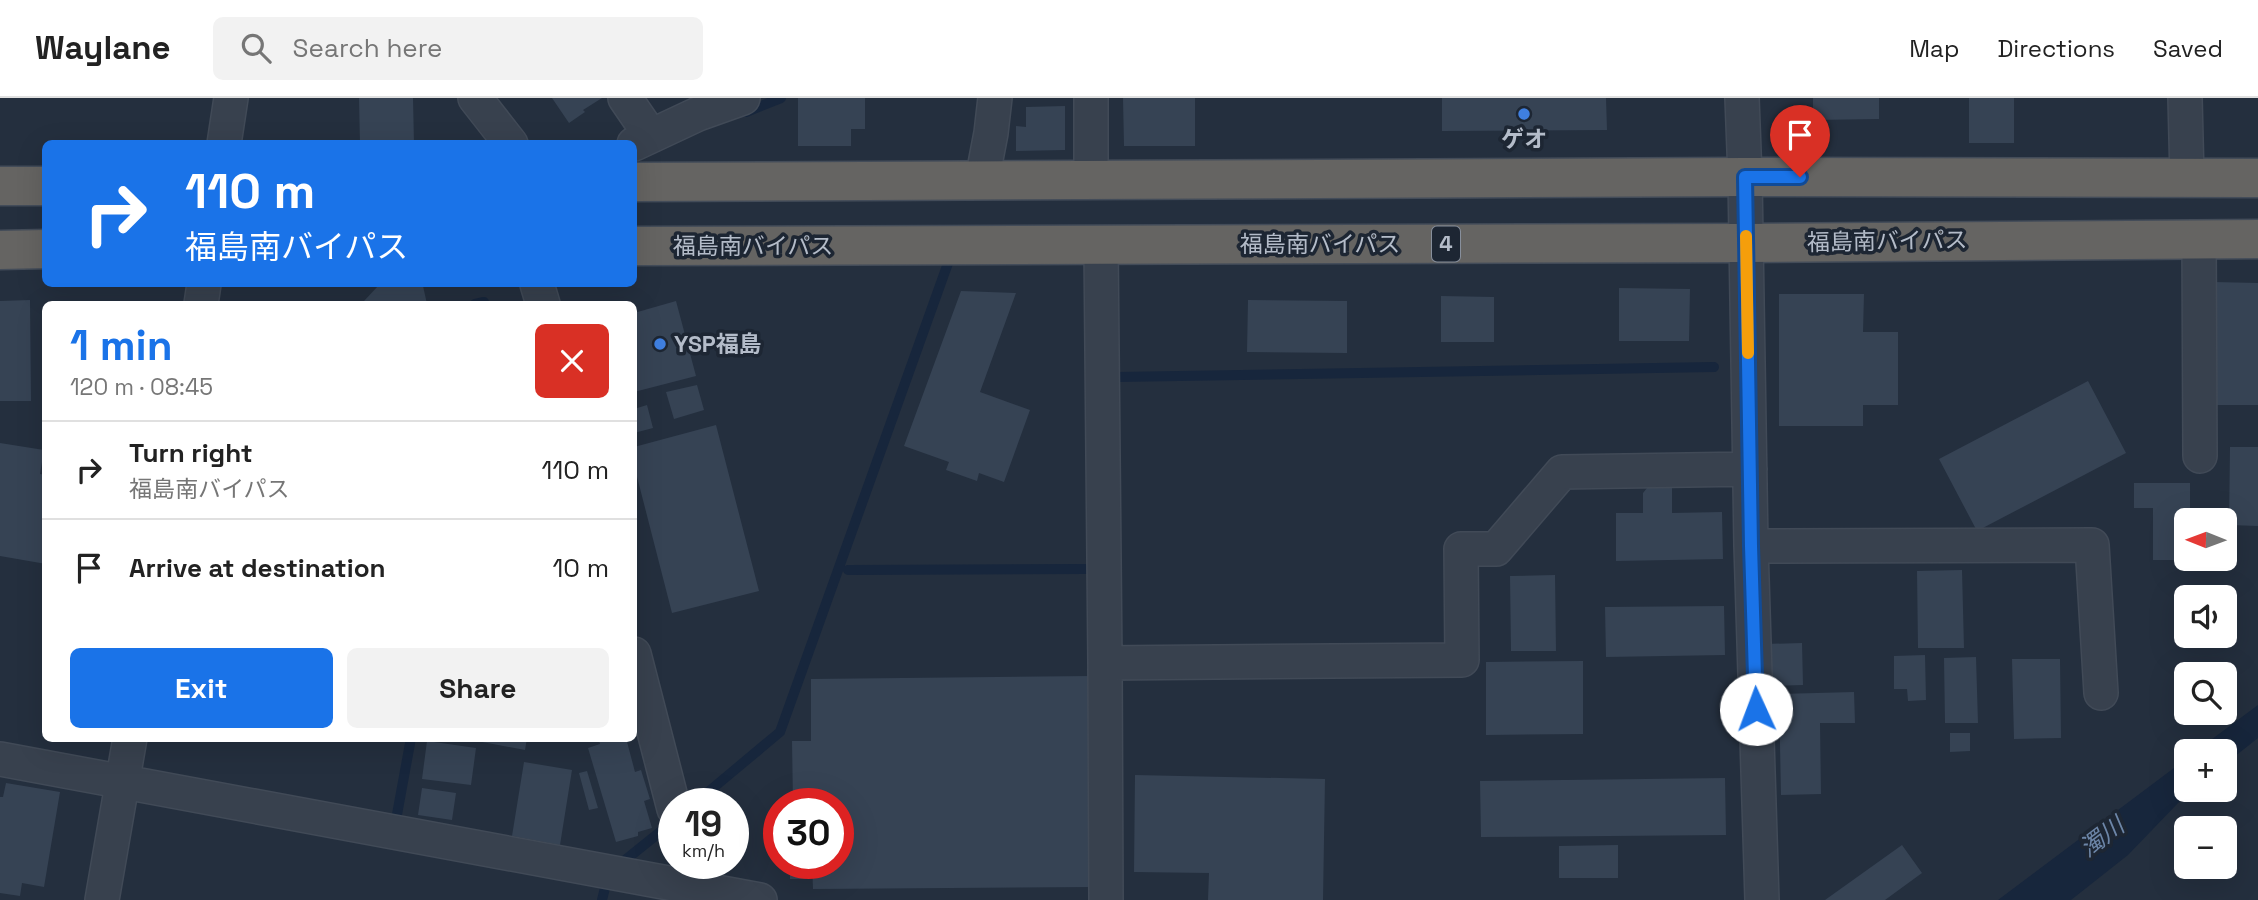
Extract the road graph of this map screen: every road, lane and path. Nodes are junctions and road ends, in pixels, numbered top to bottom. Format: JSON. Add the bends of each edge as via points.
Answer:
{"nodes":[{"id":1,"x":231,"y":98,"type":"edge"},
{"id":2,"x":475,"y":98,"type":"edge"},
{"id":3,"x":625,"y":98,"type":"edge"},
{"id":4,"x":743,"y":98,"type":"edge"},
{"id":5,"x":995,"y":98,"type":"edge"},
{"id":6,"x":1091,"y":98,"type":"edge"},
{"id":7,"x":1742,"y":98,"type":"edge"},
{"id":8,"x":2185,"y":98,"type":"edge"},
{"id":9,"x":695,"y":106,"type":"edge"},
{"id":10,"x":225,"y":140,"type":"edge"},
{"id":11,"x":508,"y":140,"type":"edge"},
{"id":12,"x":642,"y":140,"type":"edge"},
{"id":13,"x":1745,"y":177,"type":"junction"},
{"id":14,"x":2187,"y":178,"type":"junction"},
{"id":15,"x":2258,"y":178,"type":"edge"},
{"id":16,"x":982,"y":180,"type":"junction"},
{"id":17,"x":1091,"y":180,"type":"junction"},
{"id":18,"x":637,"y":182,"type":"edge"},
{"id":19,"x":0,"y":186,"type":"edge"},
{"id":20,"x":42,"y":186,"type":"edge"},
{"id":21,"x":2199,"y":238,"type":"junction"},
{"id":22,"x":2258,"y":239,"type":"edge"},
{"id":23,"x":1746,"y":243,"type":"junction"},
{"id":24,"x":1101,"y":245,"type":"junction"},
{"id":25,"x":637,"y":246,"type":"edge"},
{"id":26,"x":42,"y":249,"type":"edge"},
{"id":27,"x":0,"y":250,"type":"edge"},
{"id":28,"x":2200,"y":456,"type":"dead end"},
{"id":29,"x":1750,"y":469,"type":"junction"},
{"id":30,"x":1751,"y":546,"type":"junction"},
{"id":31,"x":1105,"y":663,"type":"junction"},
{"id":32,"x":637,"y":666,"type":"edge"},
{"id":33,"x":2101,"y":693,"type":"dead end"},
{"id":34,"x":130,"y":742,"type":"edge"},
{"id":35,"x":0,"y":759,"type":"edge"},
{"id":36,"x":124,"y":781,"type":"junction"},
{"id":37,"x":669,"y":788,"type":"edge"},
{"id":38,"x":699,"y":885,"type":"edge"},
{"id":39,"x":619,"y":888,"type":"edge"},
{"id":40,"x":102,"y":900,"type":"edge"},
{"id":41,"x":760,"y":900,"type":"edge"},
{"id":42,"x":1106,"y":900,"type":"edge"},
{"id":43,"x":1762,"y":900,"type":"edge"}],
"edges":[{"from":1,"to":10,"type":"street"},
{"from":2,"to":11,"type":"street"},
{"from":3,"to":12,"type":"street"},
{"from":4,"to":9,"type":"street"},
{"from":5,"to":16,"type":"street"},
{"from":6,"to":17,"type":"street"},
{"from":7,"to":13,"type":"street"},
{"from":8,"to":14,"type":"street"},
{"from":9,"to":12,"type":"street"},
{"from":13,"to":14,"type":"highway"},
{"from":13,"to":17,"type":"highway"},
{"from":13,"to":23,"type":"street"},
{"from":14,"to":15,"type":"highway"},
{"from":16,"to":17,"type":"highway"},
{"from":16,"to":18,"type":"highway"},
{"from":19,"to":20,"type":"highway"},
{"from":21,"to":22,"type":"highway","name":"福島南バイパス","number":"4"},
{"from":21,"to":23,"type":"highway","name":"福島南バイパス","number":"4"},
{"from":21,"to":28,"type":"street"},
{"from":23,"to":24,"type":"highway","name":"福島南バイパス","number":"4"},
{"from":23,"to":29,"type":"street"},
{"from":24,"to":25,"type":"highway","name":"福島南バイパス","number":"4"},
{"from":24,"to":31,"type":"street"},
{"from":26,"to":27,"type":"highway"},
{"from":29,"to":30,"type":"street"},
{"from":29,"to":31,"type":"street","via":[[1562,472],[1496,549],[1461,549],[1462,660]]},
{"from":30,"to":33,"type":"street","via":[[2092,545]]},
{"from":30,"to":43,"type":"street"},
{"from":31,"to":42,"type":"street"},
{"from":32,"to":37,"type":"street"},
{"from":34,"to":36,"type":"street"},
{"from":35,"to":36,"type":"street"},
{"from":36,"to":39,"type":"street"},
{"from":36,"to":40,"type":"street"},
{"from":38,"to":39,"type":"street"},
{"from":38,"to":41,"type":"street"}]}
